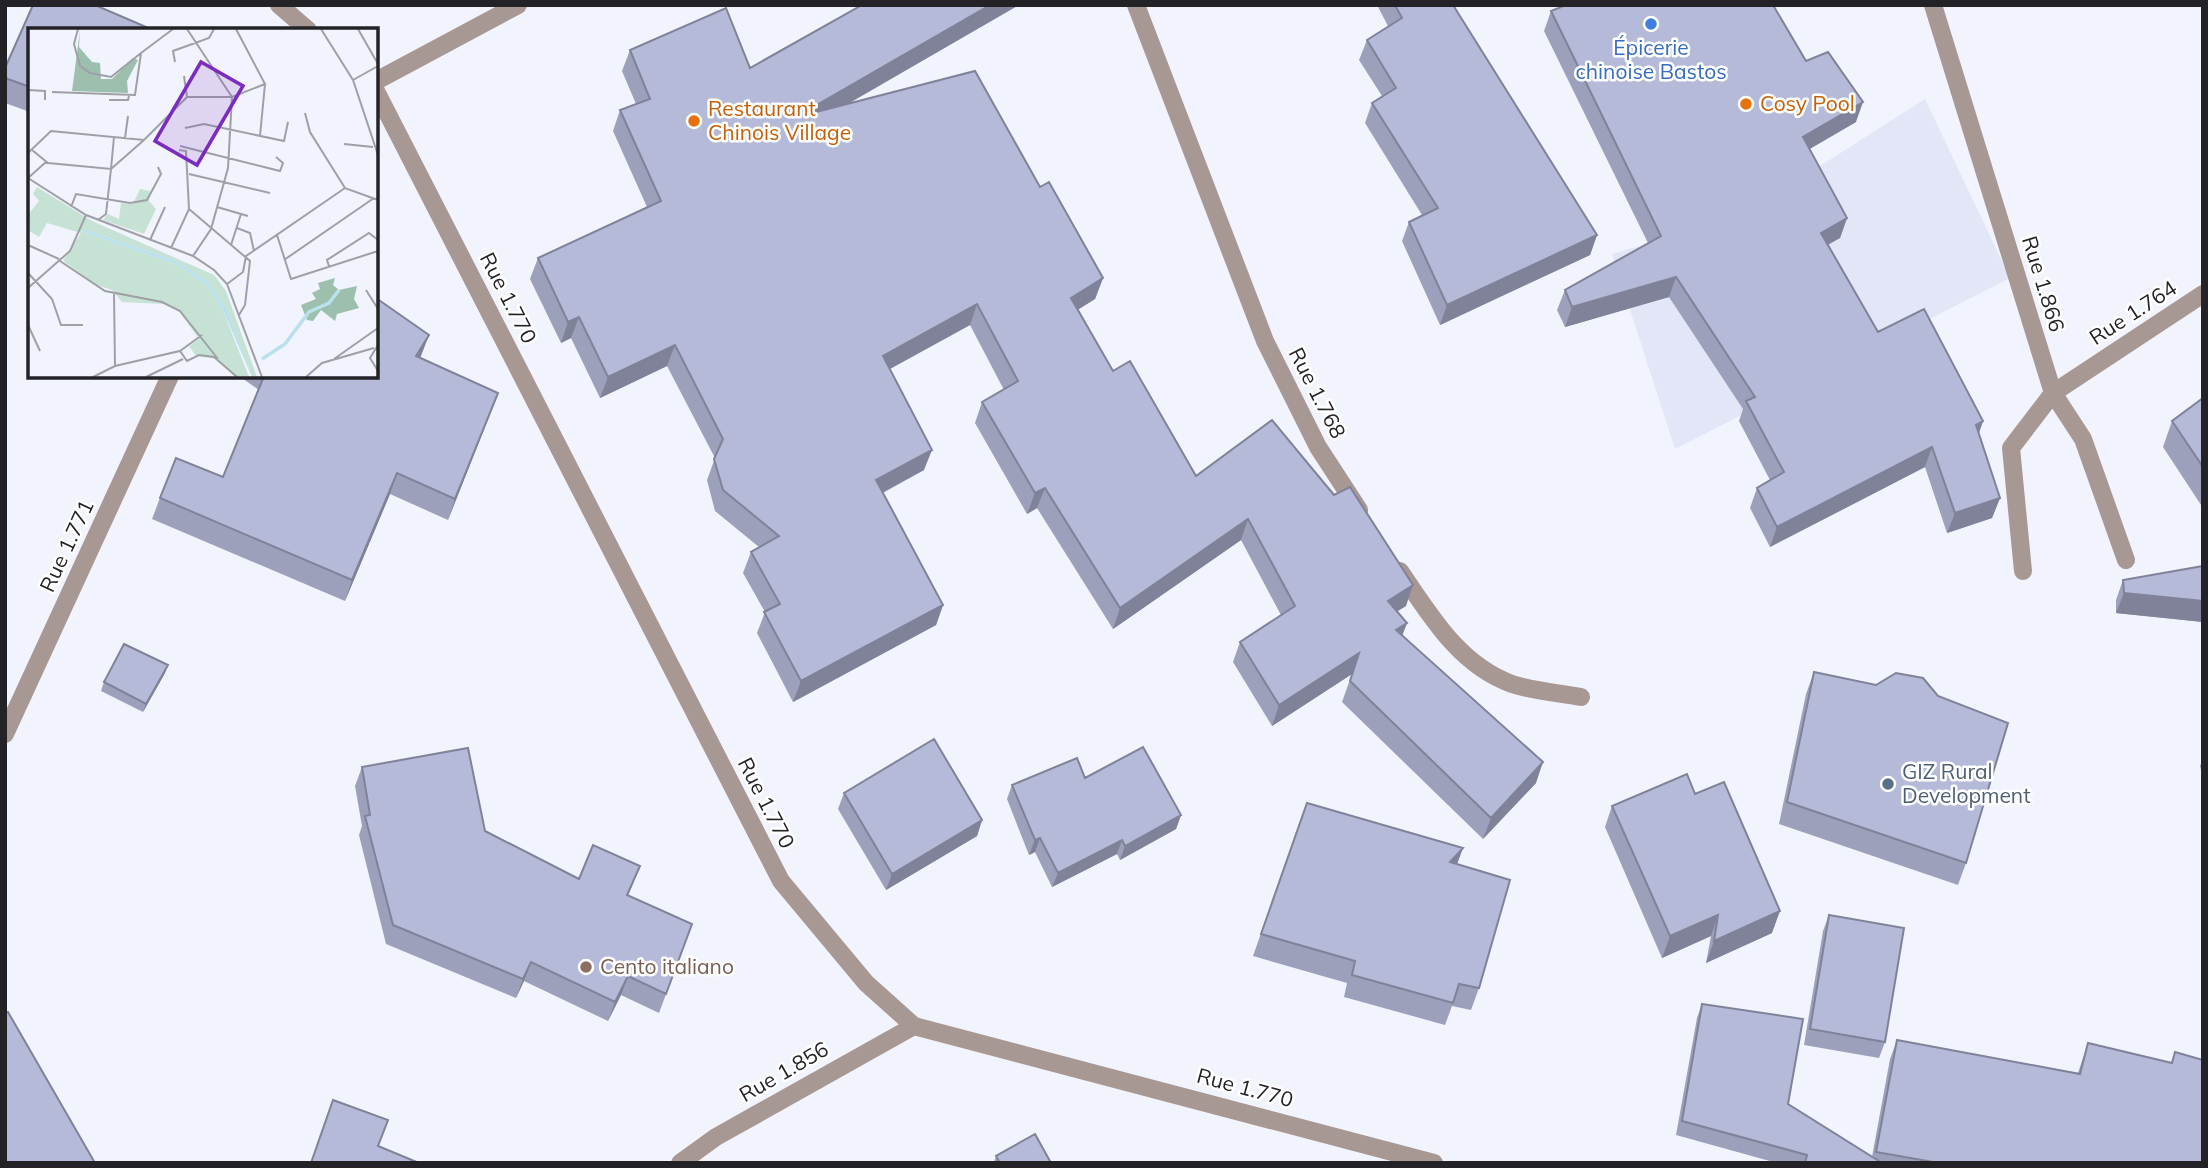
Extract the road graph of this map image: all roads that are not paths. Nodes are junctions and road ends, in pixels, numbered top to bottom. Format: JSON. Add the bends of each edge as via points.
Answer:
{"nodes":[{"id":1,"x":279,"y":5,"type":"edge"},
{"id":2,"x":518,"y":5,"type":"edge"},
{"id":3,"x":1136,"y":5,"type":"edge"},
{"id":4,"x":1933,"y":5,"type":"edge"},
{"id":5,"x":306,"y":28,"type":"edge"},
{"id":6,"x":378,"y":80,"type":"edge"},
{"id":7,"x":378,"y":96,"type":"edge"},
{"id":8,"x":2203,"y":294,"type":"edge"},
{"id":9,"x":169,"y":378,"type":"edge"},
{"id":10,"x":2053,"y":393,"type":"junction"},
{"id":11,"x":1366,"y":520,"type":"edge"},
{"id":12,"x":1388,"y":553,"type":"edge"},
{"id":13,"x":2126,"y":559,"type":"dead end"},
{"id":14,"x":2023,"y":571,"type":"dead end"},
{"id":15,"x":1581,"y":697,"type":"dead end"},
{"id":16,"x":5,"y":734,"type":"edge"},
{"id":17,"x":914,"y":1026,"type":"junction"},
{"id":18,"x":680,"y":1163,"type":"edge"},
{"id":19,"x":1434,"y":1163,"type":"edge"}],
"edges":[{"from":1,"to":5,"type":"street"},
{"from":2,"to":6,"type":"street"},
{"from":3,"to":11,"type":"street","name":"Rue 1.768","via":[[1265,341],[1318,447]]},
{"from":4,"to":10,"type":"street","name":"Rue 1.866"},
{"from":7,"to":17,"type":"street","name":"Rue 1.770","via":[[781,881],[866,983]]},
{"from":8,"to":10,"type":"street","name":"Rue 1.764"},
{"from":9,"to":16,"type":"street","name":"Rue 1.771"},
{"from":10,"to":13,"type":"street","name":"Rue 1.866","via":[[2083,439]]},
{"from":10,"to":14,"type":"street","via":[[2011,447]]},
{"from":12,"to":15,"type":"street","via":[[1440,630],[1473,662],[1512,684]]},
{"from":17,"to":18,"type":"street","name":"Rue 1.856","via":[[727,1130]]},
{"from":17,"to":19,"type":"street","name":"Rue 1.770"}]}
